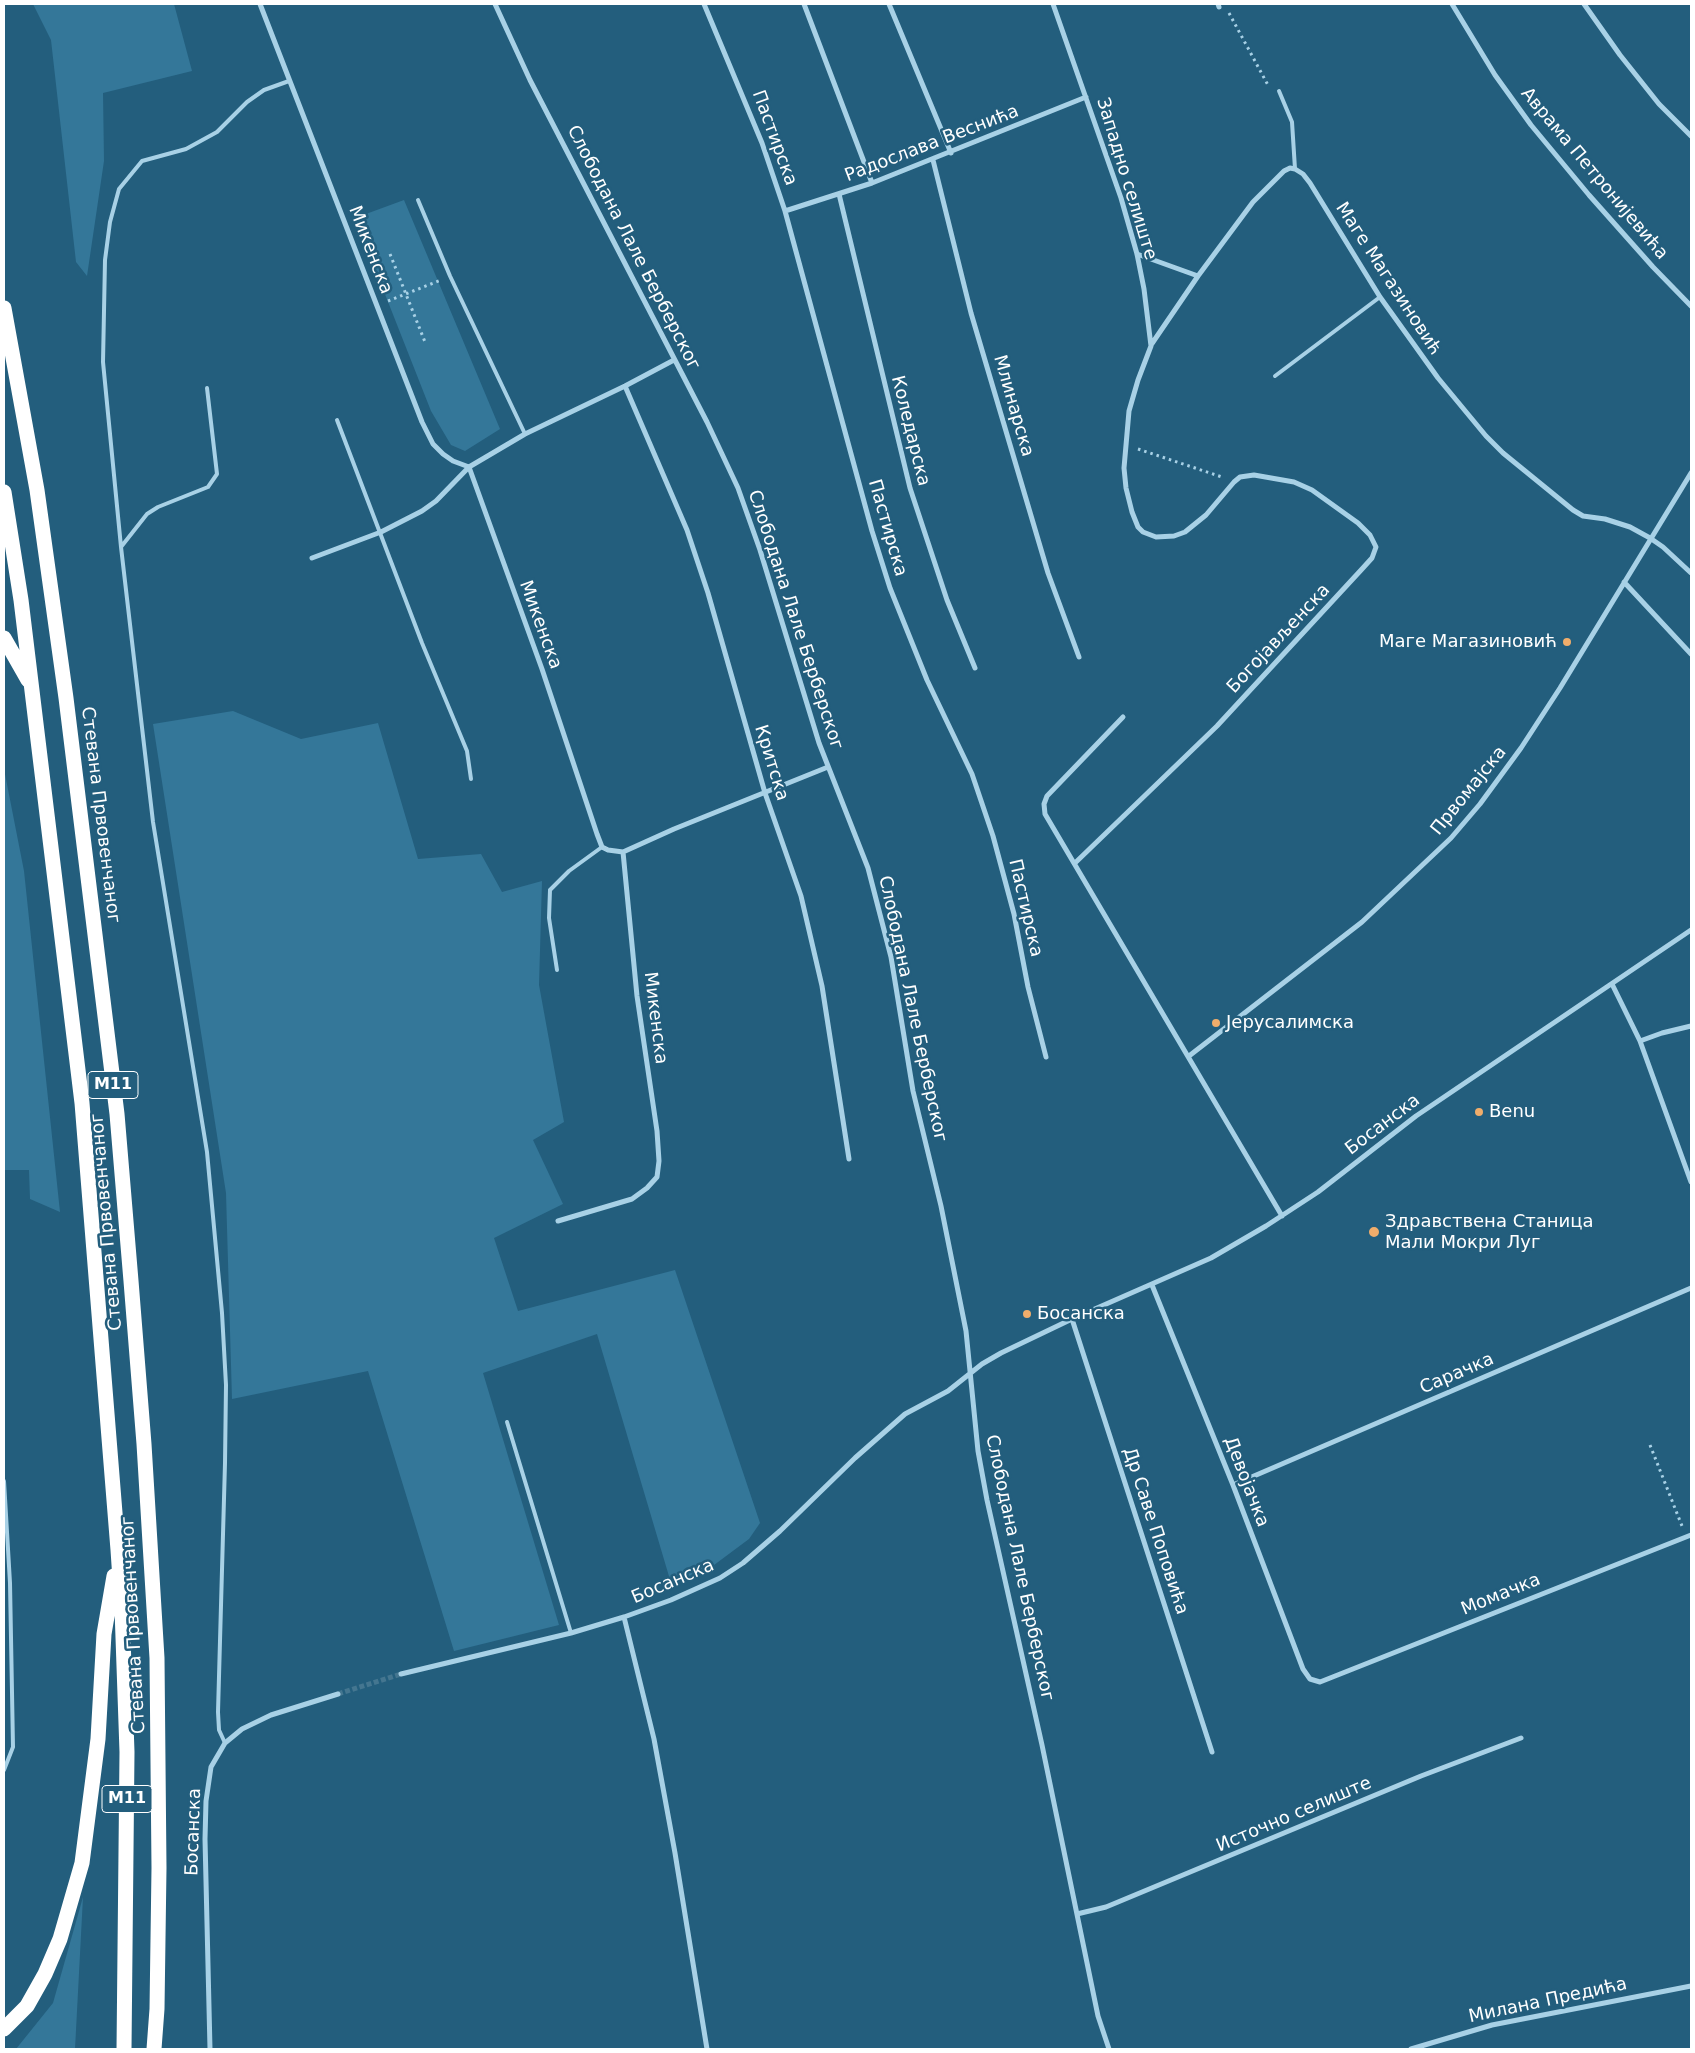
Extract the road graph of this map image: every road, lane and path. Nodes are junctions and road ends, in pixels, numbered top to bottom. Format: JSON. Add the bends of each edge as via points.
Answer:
{"nodes":[{"id":1,"x":260,"y":4,"type":"edge"},
{"id":2,"x":495,"y":4,"type":"edge"},
{"id":3,"x":704,"y":4,"type":"edge"},
{"id":4,"x":804,"y":4,"type":"edge"},
{"id":5,"x":889,"y":4,"type":"edge"},
{"id":6,"x":1053,"y":4,"type":"edge"},
{"id":7,"x":1452,"y":4,"type":"edge"},
{"id":8,"x":1584,"y":4,"type":"edge"},
{"id":9,"x":1219,"y":5,"type":"edge"},
{"id":10,"x":289,"y":80,"type":"junction"},
{"id":11,"x":1278,"y":90,"type":"joint"},
{"id":12,"x":1086,"y":97,"type":"junction"},
{"id":13,"x":1691,"y":136,"type":"edge"},
{"id":14,"x":951,"y":153,"type":"junction"},
{"id":15,"x":933,"y":160,"type":"junction"},
{"id":16,"x":1296,"y":169,"type":"junction"},
{"id":17,"x":872,"y":183,"type":"junction"},
{"id":18,"x":839,"y":194,"type":"junction"},
{"id":19,"x":418,"y":200,"type":"dead end"},
{"id":20,"x":786,"y":211,"type":"junction"},
{"id":21,"x":390,"y":254,"type":"dead end"},
{"id":22,"x":1137,"y":254,"type":"junction"},
{"id":23,"x":450,"y":276,"type":"junction"},
{"id":24,"x":1198,"y":276,"type":"junction"},
{"id":25,"x":407,"y":294,"type":"junction"},
{"id":26,"x":1380,"y":297,"type":"junction"},
{"id":27,"x":376,"y":305,"type":"junction"},
{"id":28,"x":1691,"y":306,"type":"edge"},
{"id":29,"x":4,"y":308,"type":"edge"},
{"id":30,"x":425,"y":342,"type":"dead end"},
{"id":31,"x":1151,"y":346,"type":"junction"},
{"id":32,"x":674,"y":360,"type":"junction"},
{"id":33,"x":1275,"y":376,"type":"dead end"},
{"id":34,"x":625,"y":386,"type":"junction"},
{"id":35,"x":207,"y":388,"type":"dead end"},
{"id":36,"x":337,"y":420,"type":"dead end"},
{"id":37,"x":525,"y":434,"type":"junction"},
{"id":38,"x":1125,"y":445,"type":"junction"},
{"id":39,"x":468,"y":466,"type":"junction"},
{"id":40,"x":1691,"y":473,"type":"edge"},
{"id":41,"x":1234,"y":482,"type":"junction"},
{"id":42,"x":4,"y":492,"type":"edge"},
{"id":43,"x":381,"y":532,"type":"junction"},
{"id":44,"x":1650,"y":538,"type":"junction"},
{"id":45,"x":121,"y":547,"type":"junction"},
{"id":46,"x":312,"y":558,"type":"dead end"},
{"id":47,"x":1691,"y":573,"type":"edge"},
{"id":48,"x":1624,"y":582,"type":"junction"},
{"id":49,"x":4,"y":638,"type":"edge"},
{"id":50,"x":1691,"y":654,"type":"edge"},
{"id":51,"x":1079,"y":657,"type":"dead end"},
{"id":52,"x":975,"y":668,"type":"dead end"},
{"id":53,"x":31,"y":686,"type":"junction"},
{"id":54,"x":1123,"y":717,"type":"dead end"},
{"id":55,"x":828,"y":767,"type":"junction"},
{"id":56,"x":471,"y":779,"type":"dead end"},
{"id":57,"x":765,"y":793,"type":"junction"},
{"id":58,"x":602,"y":847,"type":"junction"},
{"id":59,"x":623,"y":852,"type":"junction"},
{"id":60,"x":1075,"y":863,"type":"junction"},
{"id":61,"x":1691,"y":930,"type":"edge"},
{"id":62,"x":557,"y":970,"type":"dead end"},
{"id":63,"x":1612,"y":984,"type":"junction"},
{"id":64,"x":1691,"y":1026,"type":"edge"},
{"id":65,"x":1640,"y":1041,"type":"junction"},
{"id":66,"x":1189,"y":1056,"type":"junction"},
{"id":67,"x":1046,"y":1057,"type":"dead end"},
{"id":68,"x":849,"y":1159,"type":"dead end"},
{"id":69,"x":1691,"y":1182,"type":"edge"},
{"id":70,"x":1282,"y":1216,"type":"junction"},
{"id":71,"x":558,"y":1221,"type":"dead end"},
{"id":72,"x":1152,"y":1285,"type":"junction"},
{"id":73,"x":1691,"y":1288,"type":"edge"},
{"id":74,"x":1072,"y":1319,"type":"junction"},
{"id":75,"x":972,"y":1372,"type":"junction"},
{"id":76,"x":507,"y":1422,"type":"dead end"},
{"id":77,"x":1650,"y":1444,"type":"dead end"},
{"id":78,"x":4,"y":1481,"type":"edge"},
{"id":79,"x":1233,"y":1486,"type":"junction"},
{"id":80,"x":1689,"y":1536,"type":"edge"},
{"id":81,"x":118,"y":1550,"type":"junction"},
{"id":82,"x":624,"y":1617,"type":"junction"},
{"id":83,"x":571,"y":1632,"type":"junction"},
{"id":84,"x":401,"y":1674,"type":"tunnel mouth"},
{"id":85,"x":1320,"y":1682,"type":"joint"},
{"id":86,"x":338,"y":1694,"type":"tunnel mouth"},
{"id":87,"x":1521,"y":1738,"type":"dead end"},
{"id":88,"x":225,"y":1743,"type":"junction"},
{"id":89,"x":1212,"y":1752,"type":"dead end"},
{"id":90,"x":4,"y":1770,"type":"edge"},
{"id":91,"x":1077,"y":1914,"type":"junction"},
{"id":92,"x":1691,"y":1986,"type":"edge"},
{"id":93,"x":4,"y":2029,"type":"edge"},
{"id":94,"x":124,"y":2049,"type":"edge"},
{"id":95,"x":154,"y":2049,"type":"edge"},
{"id":96,"x":210,"y":2049,"type":"edge"},
{"id":97,"x":707,"y":2049,"type":"edge"},
{"id":98,"x":1109,"y":2049,"type":"edge"},
{"id":99,"x":1411,"y":2049,"type":"edge"}],
"edges":[{"from":1,"to":10,"type":"street","name":"Микенска"},
{"from":2,"to":32,"type":"street","name":"Слободана Лале Берберског","via":[[530,80]]},
{"from":3,"to":20,"type":"street","name":"Пастирска","via":[[762,143]]},
{"from":4,"to":17,"type":"street"},
{"from":5,"to":14,"type":"street"},
{"from":6,"to":12,"type":"street","name":"Западно селиште"},
{"from":7,"to":28,"type":"street","name":"Аврама Петронијевића","via":[[1495,75],[1531,125],[1653,267]]},
{"from":8,"to":13,"type":"street","via":[[1659,104]]},
{"from":9,"to":11,"type":"path","via":[[1225,7],[1272,92]]},
{"from":10,"to":27,"type":"street","name":"Микенска"},
{"from":10,"to":45,"type":"lane","via":[[264,90],[247,102],[217,132],[186,148],[142,161],[119,189],[104,260],[103,353]]},
{"from":11,"to":16,"type":"lane","via":[[1292,122]]},
{"from":12,"to":14,"type":"street","name":"Радослава Веснића"},
{"from":12,"to":22,"type":"street","name":"Западно селиште"},
{"from":14,"to":15,"type":"street","name":"Радослава Веснића"},
{"from":15,"to":17,"type":"street","name":"Радослава Веснића"},
{"from":15,"to":51,"type":"street","name":"Млинарска","via":[[980,340],[1048,573]]},
{"from":16,"to":24,"type":"street","via":[[1284,171],[1253,202]]},
{"from":16,"to":26,"type":"street","name":"Маге Магазиновић","via":[[1310,183]]},
{"from":17,"to":18,"type":"street","name":"Радослава Веснића"},
{"from":18,"to":20,"type":"street","name":"Радослава Веснића"},
{"from":18,"to":52,"type":"street","name":"Коледарска","via":[[910,488],[947,600]]},
{"from":19,"to":23,"type":"lane"},
{"from":20,"to":67,"type":"street","name":"Пастирска","via":[[888,580],[927,680],[972,774],[1003,866]]},
{"from":21,"to":25,"type":"path"},
{"from":22,"to":24,"type":"street"},
{"from":22,"to":31,"type":"street","name":"Западно селиште"},
{"from":23,"to":25,"type":"path"},
{"from":23,"to":37,"type":"lane"},
{"from":24,"to":31,"type":"street"},
{"from":25,"to":27,"type":"path"},
{"from":25,"to":30,"type":"path"},
{"from":26,"to":33,"type":"lane"},
{"from":26,"to":44,"type":"street","name":"Маге Магазиновић","via":[[1460,407],[1503,453],[1579,513],[1616,522]]},
{"from":27,"to":39,"type":"street","name":"Микенска","via":[[433,444],[453,461]]},
{"from":29,"to":95,"type":"highway","name":"Стевана Првовенчаног","number":"M11","via":[[37,490],[66,698],[114,1095],[132,1281],[156,1658],[159,1868]]},
{"from":31,"to":38,"type":"street","name":"Западно селиште","via":[[1129,411]]},
{"from":32,"to":34,"type":"street"},
{"from":32,"to":55,"type":"street","name":"Слободана Лале Берберског","via":[[738,488]]},
{"from":34,"to":37,"type":"street"},
{"from":34,"to":57,"type":"street","name":"Критска","via":[[687,530]]},
{"from":35,"to":45,"type":"lane","via":[[216,474],[208,487],[147,514]]},
{"from":36,"to":43,"type":"lane"},
{"from":37,"to":39,"type":"street"},
{"from":38,"to":41,"type":"path"},
{"from":38,"to":41,"type":"street","name":"Западно селиште","via":[[1124,468],[1132,512],[1138,527],[1149,534],[1163,537],[1185,532],[1206,515]]},
{"from":39,"to":43,"type":"street","via":[[436,501]]},
{"from":39,"to":58,"type":"street","name":"Микенска"},
{"from":40,"to":44,"type":"street","name":"Првомајска"},
{"from":41,"to":60,"type":"street","name":"Богојављенска","via":[[1246,475],[1262,475],[1312,490],[1370,535],[1375,552],[1216,726]]},
{"from":42,"to":53,"type":"highway","name":"Стевана Првовенчаног","number":"M11"},
{"from":43,"to":46,"type":"street"},
{"from":43,"to":56,"type":"lane","via":[[467,752]]},
{"from":44,"to":47,"type":"street","name":"Маге Магазиновић"},
{"from":44,"to":48,"type":"street","name":"Првомајска"},
{"from":45,"to":88,"type":"lane","via":[[153,822],[207,1152],[222,1313],[226,1385],[218,1712],[219,1730]]},
{"from":48,"to":50,"type":"street"},
{"from":48,"to":66,"type":"street","name":"Првомајска","via":[[1521,748],[1451,838],[1362,922]]},
{"from":49,"to":53,"type":"highway"},
{"from":53,"to":81,"type":"highway","name":"Стевана Првовенчаног","number":"M11","via":[[82,1103]]},
{"from":54,"to":60,"type":"street","via":[[1047,796],[1044,804],[1045,814]]},
{"from":55,"to":57,"type":"street"},
{"from":55,"to":75,"type":"street","name":"Слободана Лале Берберског","via":[[868,868],[885,930],[913,1091],[941,1206]]},
{"from":57,"to":59,"type":"street","via":[[674,828]]},
{"from":57,"to":68,"type":"street","name":"Критска","via":[[801,896],[813,944]]},
{"from":58,"to":59,"type":"street"},
{"from":58,"to":62,"type":"lane","via":[[569,871],[550,890],[549,918]]},
{"from":59,"to":71,"type":"street","name":"Микенска","via":[[637,996],[657,1131],[657,1176],[632,1199]]},
{"from":60,"to":66,"type":"street"},
{"from":61,"to":63,"type":"street","name":"Босанска"},
{"from":63,"to":65,"type":"street"},
{"from":63,"to":70,"type":"street","name":"Босанска","via":[[1416,1116]]},
{"from":64,"to":65,"type":"street"},
{"from":65,"to":69,"type":"street"},
{"from":66,"to":70,"type":"street"},
{"from":70,"to":72,"type":"street","name":"Босанска","via":[[1211,1258]]},
{"from":72,"to":74,"type":"street","name":"Босанска"},
{"from":72,"to":79,"type":"street","name":"Девојачка"},
{"from":73,"to":79,"type":"street","name":"Сарачка"},
{"from":74,"to":75,"type":"street","name":"Босанска","via":[[1001,1353]]},
{"from":74,"to":89,"type":"street","name":"Др Саве Поповића"},
{"from":75,"to":82,"type":"street","name":"Босанска","via":[[948,1391],[894,1423],[743,1563],[695,1590]]},
{"from":75,"to":91,"type":"street","name":"Слободана Лале Берберског","via":[[978,1451],[987,1500]]},
{"from":76,"to":83,"type":"lane"},
{"from":77,"to":80,"type":"path"},
{"from":78,"to":90,"type":"lane","via":[[10,1583],[13,1747]]},
{"from":79,"to":85,"type":"street","name":"Девојачка","via":[[1302,1669],[1310,1679]]},
{"from":80,"to":85,"type":"street","name":"Момачка"},
{"from":81,"to":93,"type":"highway","via":[[104,1634],[96,1754],[82,1863],[60,1939],[45,1974],[27,2006]]},
{"from":81,"to":94,"type":"highway","name":"Стевана Првовенчаног","number":"M11","via":[[127,1752]]},
{"from":82,"to":83,"type":"street","name":"Босанска"},
{"from":82,"to":97,"type":"street","via":[[654,1739],[676,1853]]},
{"from":83,"to":84,"type":"street","name":"Босанска"},
{"from":86,"to":88,"type":"street","name":"Босанска","via":[[258,1720]]},
{"from":87,"to":91,"type":"street","name":"Источно селиште","via":[[1421,1776],[1106,1907]]},
{"from":88,"to":96,"type":"street","name":"Босанска","via":[[211,1767],[206,1802]]},
{"from":91,"to":98,"type":"street","name":"Слободана Лале Берберског","via":[[1098,2016]]},
{"from":92,"to":99,"type":"street","name":"Милана Предића","via":[[1492,2024]]}]}
